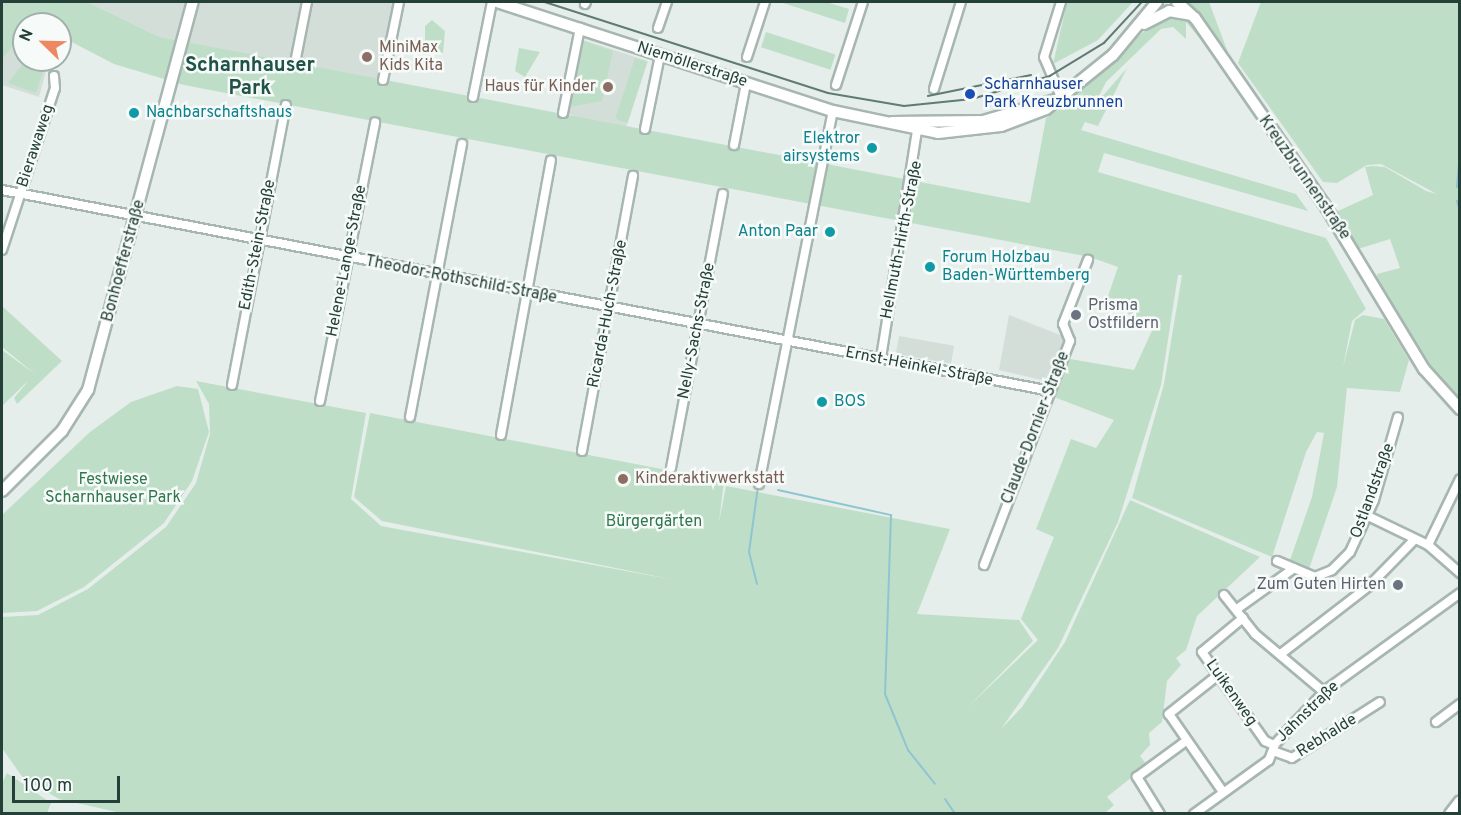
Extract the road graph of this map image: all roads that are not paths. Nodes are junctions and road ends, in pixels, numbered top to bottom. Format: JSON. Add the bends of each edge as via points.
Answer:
{"nodes":[{"id":1,"x":193,"y":2,"type":"edge"},
{"id":2,"x":307,"y":2,"type":"edge"},
{"id":3,"x":399,"y":2,"type":"edge"},
{"id":4,"x":492,"y":2,"type":"edge"},
{"id":5,"x":497,"y":2,"type":"edge"},
{"id":6,"x":667,"y":2,"type":"edge"},
{"id":7,"x":765,"y":2,"type":"edge"},
{"id":8,"x":863,"y":2,"type":"edge"},
{"id":9,"x":961,"y":2,"type":"edge"},
{"id":10,"x":1061,"y":2,"type":"edge"},
{"id":11,"x":1157,"y":2,"type":"edge"},
{"id":12,"x":1177,"y":2,"type":"edge"},
{"id":13,"x":1193,"y":16,"type":"junction"},
{"id":14,"x":580,"y":28,"type":"junction"},
{"id":15,"x":658,"y":28,"type":"dead end"},
{"id":16,"x":1137,"y":29,"type":"junction"},
{"id":17,"x":660,"y":54,"type":"junction"},
{"id":18,"x":747,"y":57,"type":"dead end"},
{"id":19,"x":294,"y":63,"type":"dead end"},
{"id":20,"x":54,"y":76,"type":"dead end"},
{"id":21,"x":383,"y":80,"type":"dead end"},
{"id":22,"x":746,"y":83,"type":"junction"},
{"id":23,"x":836,"y":85,"type":"dead end"},
{"id":24,"x":934,"y":89,"type":"dead end"},
{"id":25,"x":473,"y":97,"type":"dead end"},
{"id":26,"x":1058,"y":98,"type":"junction"},
{"id":27,"x":286,"y":105,"type":"dead end"},
{"id":28,"x":832,"y":111,"type":"junction"},
{"id":29,"x":563,"y":113,"type":"dead end"},
{"id":30,"x":375,"y":122,"type":"dead end"},
{"id":31,"x":918,"y":127,"type":"junction"},
{"id":32,"x":645,"y":129,"type":"dead end"},
{"id":33,"x":462,"y":144,"type":"dead end"},
{"id":34,"x":734,"y":146,"type":"dead end"},
{"id":35,"x":551,"y":160,"type":"dead end"},
{"id":36,"x":633,"y":176,"type":"dead end"},
{"id":37,"x":2,"y":190,"type":"edge"},
{"id":38,"x":723,"y":194,"type":"dead end"},
{"id":39,"x":20,"y":195,"type":"junction"},
{"id":40,"x":135,"y":219,"type":"junction"},
{"id":41,"x":259,"y":242,"type":"junction"},
{"id":42,"x":2,"y":250,"type":"edge"},
{"id":43,"x":348,"y":259,"type":"junction"},
{"id":44,"x":1088,"y":260,"type":"dead end"},
{"id":45,"x":438,"y":276,"type":"junction"},
{"id":46,"x":528,"y":292,"type":"junction"},
{"id":47,"x":609,"y":308,"type":"junction"},
{"id":48,"x":698,"y":324,"type":"junction"},
{"id":49,"x":787,"y":341,"type":"junction"},
{"id":50,"x":881,"y":357,"type":"junction"},
{"id":51,"x":232,"y":385,"type":"dead end"},
{"id":52,"x":1051,"y":391,"type":"junction"},
{"id":53,"x":320,"y":401,"type":"dead end"},
{"id":54,"x":1460,"y":409,"type":"edge"},
{"id":55,"x":410,"y":417,"type":"dead end"},
{"id":56,"x":1398,"y":417,"type":"dead end"},
{"id":57,"x":501,"y":435,"type":"dead end"},
{"id":58,"x":582,"y":451,"type":"dead end"},
{"id":59,"x":671,"y":468,"type":"dead end"},
{"id":60,"x":1460,"y":479,"type":"edge"},
{"id":61,"x":759,"y":484,"type":"dead end"},
{"id":62,"x":2,"y":491,"type":"edge"},
{"id":63,"x":1368,"y":516,"type":"junction"},
{"id":64,"x":1413,"y":541,"type":"junction"},
{"id":65,"x":1428,"y":545,"type":"junction"},
{"id":66,"x":1277,"y":561,"type":"dead end"},
{"id":67,"x":984,"y":565,"type":"dead end"},
{"id":68,"x":1294,"y":568,"type":"junction"},
{"id":69,"x":1460,"y":573,"type":"edge"},
{"id":70,"x":1460,"y":593,"type":"edge"},
{"id":71,"x":1224,"y":595,"type":"dead end"},
{"id":72,"x":1237,"y":609,"type":"junction"},
{"id":73,"x":1243,"y":618,"type":"junction"},
{"id":74,"x":1282,"y":653,"type":"junction"},
{"id":75,"x":1218,"y":675,"type":"junction"},
{"id":76,"x":1324,"y":692,"type":"junction"},
{"id":77,"x":1380,"y":702,"type":"dead end"},
{"id":78,"x":1460,"y":704,"type":"edge"},
{"id":79,"x":1436,"y":722,"type":"dead end"},
{"id":80,"x":1186,"y":741,"type":"junction"},
{"id":81,"x":1274,"y":748,"type":"junction"},
{"id":82,"x":1223,"y":792,"type":"junction"},
{"id":83,"x":1460,"y":801,"type":"edge"},
{"id":84,"x":1160,"y":813,"type":"edge"},
{"id":85,"x":1194,"y":813,"type":"edge"},
{"id":86,"x":1450,"y":813,"type":"edge"}],
"edges":[{"from":1,"to":40,"type":"main road","name":"Bonhoefferstraße"},
{"from":2,"to":19,"type":"street"},
{"from":3,"to":21,"type":"street"},
{"from":4,"to":25,"type":"street"},
{"from":5,"to":14,"type":"main road","name":"Niemöllerstraße"},
{"from":6,"to":15,"type":"street"},
{"from":7,"to":18,"type":"street"},
{"from":8,"to":23,"type":"street"},
{"from":9,"to":24,"type":"street"},
{"from":10,"to":26,"type":"street","via":[[1044,57]]},
{"from":11,"to":16,"type":"main road","name":"Niemöllerstraße"},
{"from":12,"to":13,"type":"main road","name":"Kreuzbrunnenstraße"},
{"from":13,"to":16,"type":"main road","via":[[1169,11]]},
{"from":13,"to":54,"type":"main road","name":"Kreuzbrunnenstraße","via":[[1336,222],[1420,363]]},
{"from":14,"to":17,"type":"main road","name":"Niemöllerstraße"},
{"from":14,"to":29,"type":"street"},
{"from":16,"to":26,"type":"main road","name":"Niemöllerstraße"},
{"from":17,"to":22,"type":"main road","name":"Niemöllerstraße"},
{"from":17,"to":32,"type":"street"},
{"from":20,"to":39,"type":"street","name":"Bierawaweg","via":[[55,88]]},
{"from":22,"to":28,"type":"main road","name":"Niemöllerstraße"},
{"from":22,"to":34,"type":"street"},
{"from":26,"to":31,"type":"main road","name":"Niemöllerstraße","via":[[983,121]]},
{"from":27,"to":41,"type":"street","name":"Edith-Stein-Straße"},
{"from":28,"to":31,"type":"main road","name":"Niemöllerstraße"},
{"from":28,"to":49,"type":"street"},
{"from":30,"to":43,"type":"street","name":"Helene-Lange-Straße"},
{"from":31,"to":50,"type":"street","name":"Hellmuth-Hirth-Straße"},
{"from":33,"to":45,"type":"street"},
{"from":35,"to":46,"type":"street"},
{"from":36,"to":47,"type":"street","name":"Ricarda-Huch-Straße"},
{"from":37,"to":39,"type":"street","name":"Theodor-Rothschild-Straße"},
{"from":38,"to":48,"type":"street","name":"Nelly-Sachs-Straße"},
{"from":39,"to":40,"type":"street","name":"Theodor-Rothschild-Straße"},
{"from":39,"to":42,"type":"street","name":"Bierawaweg"},
{"from":40,"to":41,"type":"street","name":"Theodor-Rothschild-Straße"},
{"from":40,"to":62,"type":"main road","name":"Bonhoefferstraße","via":[[85,396],[62,431]]},
{"from":41,"to":43,"type":"street","name":"Theodor-Rothschild-Straße"},
{"from":41,"to":51,"type":"street","name":"Edith-Stein-Straße"},
{"from":43,"to":45,"type":"street","name":"Theodor-Rothschild-Straße"},
{"from":43,"to":53,"type":"street","name":"Helene-Lange-Straße"},
{"from":44,"to":52,"type":"street","name":"Claude-Dornier-Straße","via":[[1064,321],[1071,339]]},
{"from":45,"to":46,"type":"street","name":"Theodor-Rothschild-Straße"},
{"from":45,"to":55,"type":"street"},
{"from":46,"to":47,"type":"street","name":"Theodor-Rothschild-Straße"},
{"from":46,"to":57,"type":"street"},
{"from":47,"to":48,"type":"street","name":"Theodor-Rothschild-Straße"},
{"from":47,"to":58,"type":"street","name":"Ricarda-Huch-Straße"},
{"from":48,"to":49,"type":"street","name":"Theodor-Rothschild-Straße"},
{"from":48,"to":59,"type":"street","name":"Nelly-Sachs-Straße"},
{"from":49,"to":50,"type":"street","name":"Ernst-Heinkel-Straße"},
{"from":49,"to":61,"type":"street"},
{"from":50,"to":52,"type":"street","name":"Ernst-Heinkel-Straße"},
{"from":52,"to":67,"type":"street","name":"Claude-Dornier-Straße"},
{"from":56,"to":63,"type":"street","name":"Ostlandstraße"},
{"from":60,"to":65,"type":"street"},
{"from":63,"to":64,"type":"street"},
{"from":63,"to":68,"type":"street","name":"Ostlandstraße","via":[[1352,549],[1332,570],[1314,577]]},
{"from":64,"to":65,"type":"street"},
{"from":64,"to":74,"type":"street","via":[[1369,586]]},
{"from":65,"to":69,"type":"street"},
{"from":66,"to":68,"type":"street","name":"Ostlandstraße"},
{"from":68,"to":72,"type":"street"},
{"from":70,"to":76,"type":"street","name":"Jahnstraße"},
{"from":71,"to":72,"type":"street"},
{"from":72,"to":73,"type":"street"},
{"from":73,"to":74,"type":"street"},
{"from":73,"to":75,"type":"street","name":"Luikenweg","via":[[1203,649]]},
{"from":74,"to":76,"type":"street"},
{"from":75,"to":80,"type":"street","via":[[1170,711]]},
{"from":75,"to":81,"type":"street","name":"Luikenweg"},
{"from":76,"to":81,"type":"street","name":"Jahnstraße"},
{"from":77,"to":81,"type":"street","name":"Rebhalde","via":[[1292,758]]},
{"from":78,"to":79,"type":"street"},
{"from":80,"to":82,"type":"street"},
{"from":80,"to":84,"type":"street","via":[[1137,777]]},
{"from":81,"to":82,"type":"street","name":"Jahnstraße"},
{"from":82,"to":85,"type":"street","name":"Jahnstraße"},
{"from":83,"to":86,"type":"main road"}]}
